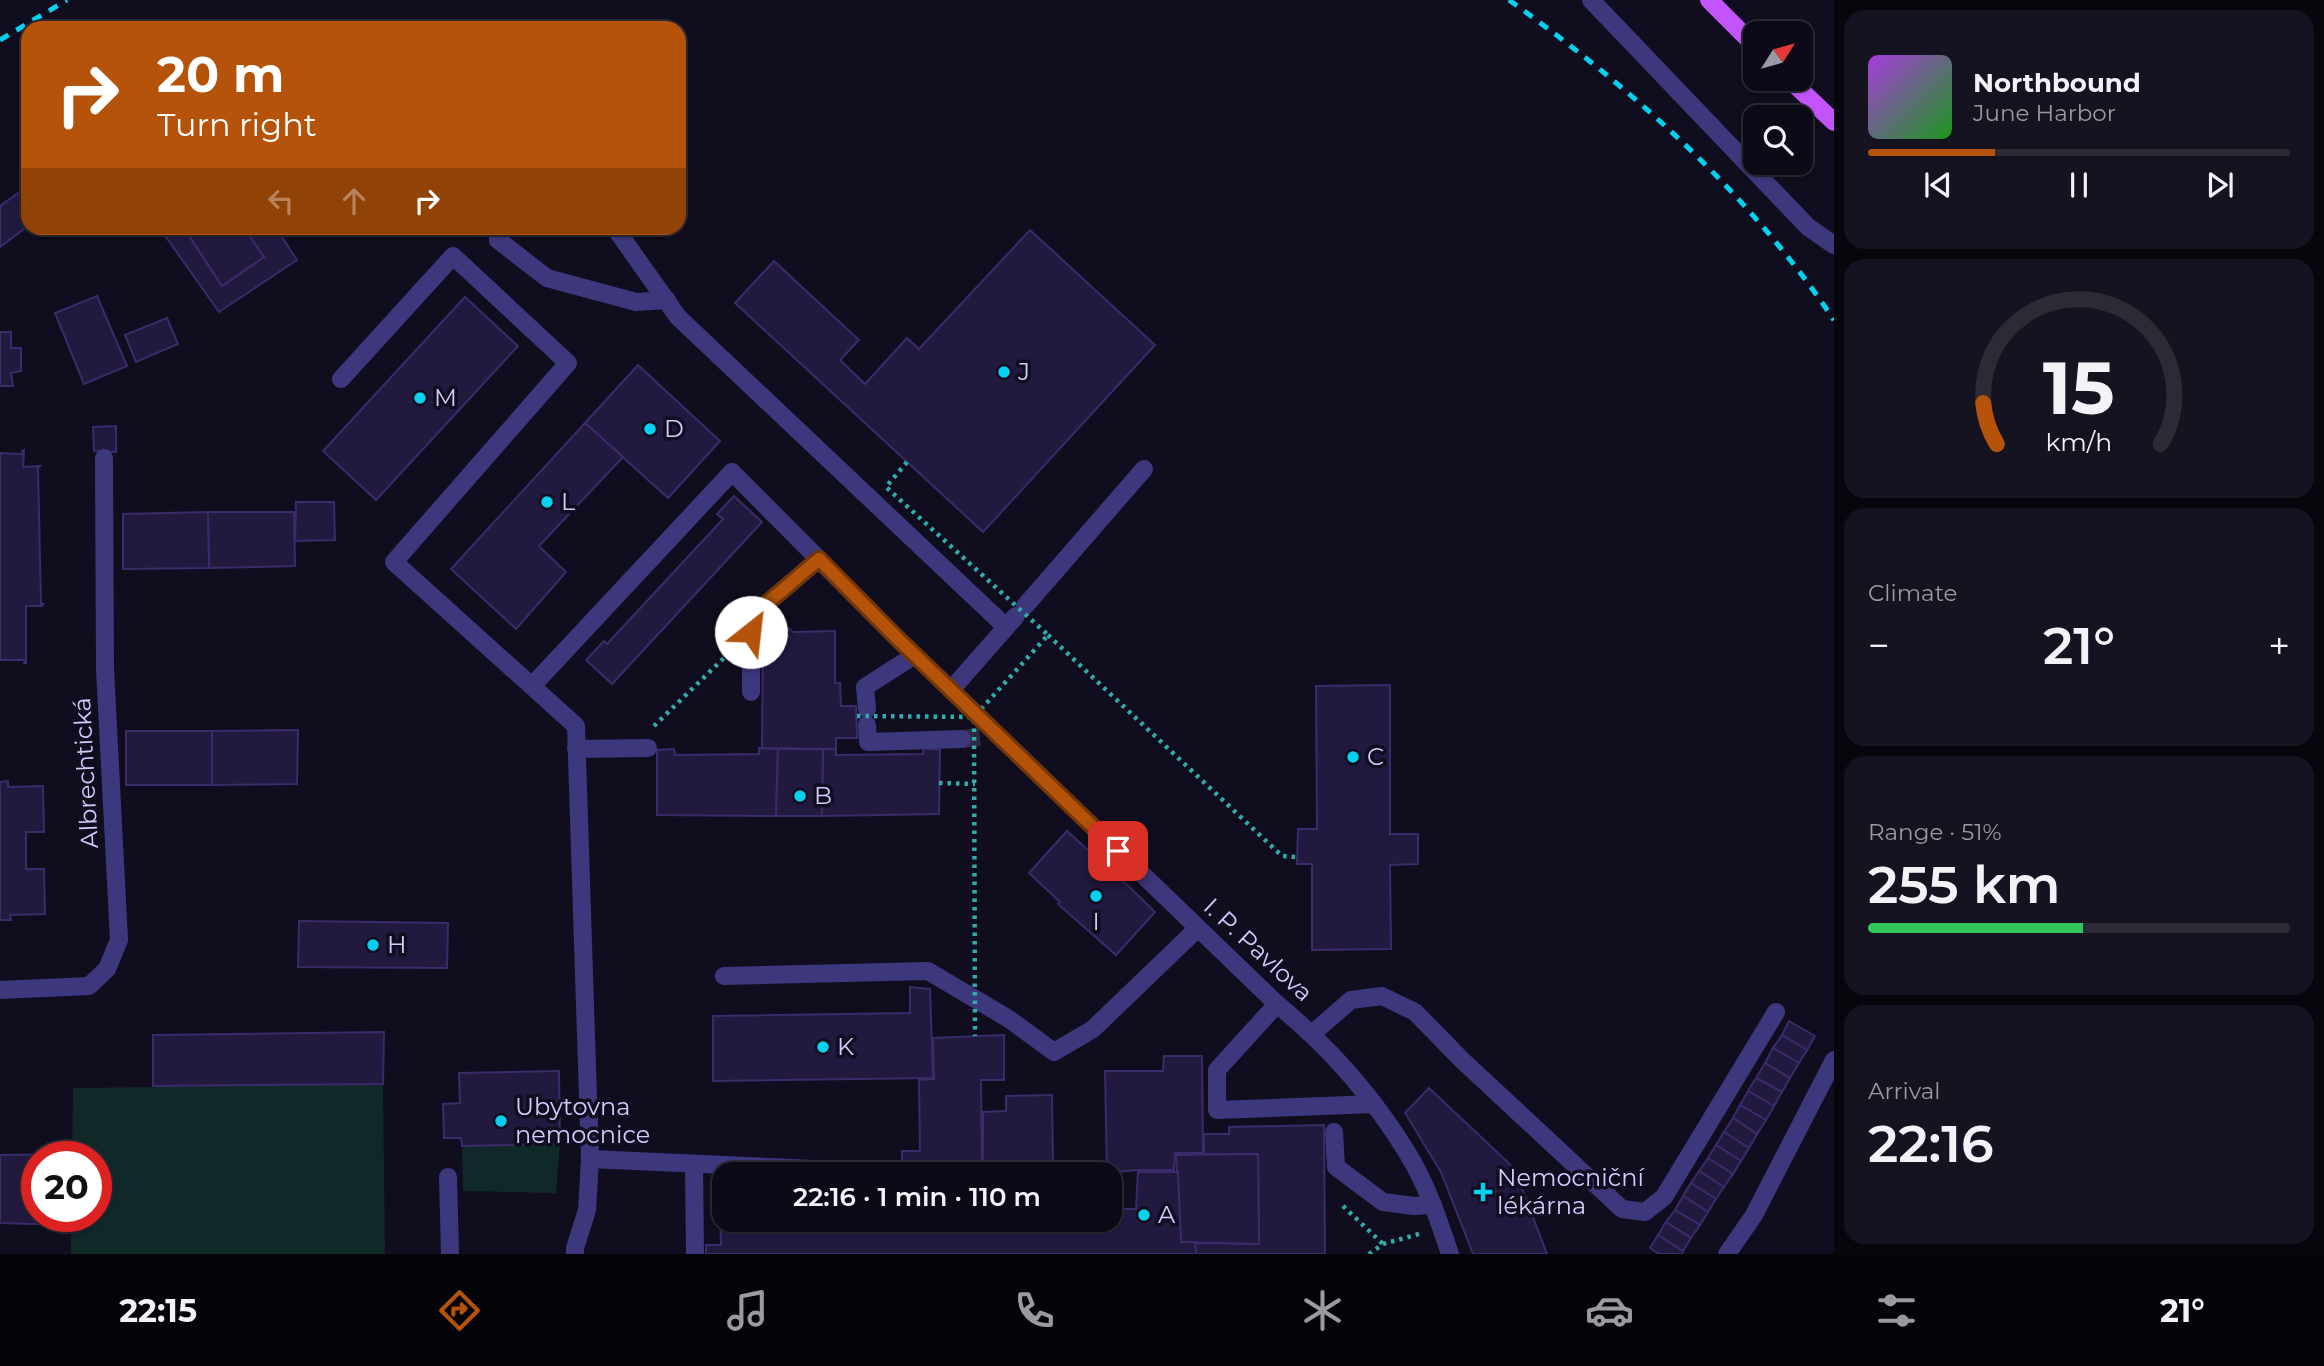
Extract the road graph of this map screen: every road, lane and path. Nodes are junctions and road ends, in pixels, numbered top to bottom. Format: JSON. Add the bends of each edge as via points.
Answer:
{"nodes":[{"id":1,"x":1591,"y":0,"type":"edge"},
{"id":2,"x":1709,"y":0,"type":"edge"},
{"id":3,"x":1743,"y":34,"type":"edge"},
{"id":4,"x":1802,"y":91,"type":"edge"},
{"id":5,"x":1834,"y":122,"type":"edge"},
{"id":6,"x":500,"y":235,"type":"edge"},
{"id":7,"x":620,"y":235,"type":"edge"},
{"id":8,"x":1834,"y":246,"type":"edge"},
{"id":9,"x":667,"y":300,"type":"junction"},
{"id":10,"x":341,"y":379,"type":"dead end"},
{"id":11,"x":104,"y":458,"type":"dead end"},
{"id":12,"x":907,"y":462,"type":"dead end"},
{"id":13,"x":1144,"y":469,"type":"dead end"},
{"id":14,"x":819,"y":559,"type":"junction"},
{"id":15,"x":1015,"y":616,"type":"junction"},
{"id":16,"x":751,"y":632,"type":"junction"},
{"id":17,"x":1048,"y":635,"type":"junction"},
{"id":18,"x":915,"y":655,"type":"junction"},
{"id":19,"x":532,"y":686,"type":"junction"},
{"id":20,"x":951,"y":690,"type":"junction"},
{"id":21,"x":751,"y":692,"type":"dead end"},
{"id":22,"x":864,"y":717,"type":"junction"},
{"id":23,"x":984,"y":727,"type":"junction"},
{"id":24,"x":962,"y":739,"type":"tunnel mouth"},
{"id":25,"x":640,"y":748,"type":"joint"},
{"id":26,"x":576,"y":749,"type":"junction"},
{"id":27,"x":939,"y":783,"type":"dead end"},
{"id":28,"x":975,"y":784,"type":"junction"},
{"id":29,"x":1297,"y":857,"type":"dead end"},
{"id":30,"x":1198,"y":928,"type":"junction"},
{"id":31,"x":724,"y":976,"type":"dead end"},
{"id":32,"x":0,"y":990,"type":"edge"},
{"id":33,"x":1277,"y":1004,"type":"junction"},
{"id":34,"x":1776,"y":1012,"type":"dead end"},
{"id":35,"x":1313,"y":1033,"type":"junction"},
{"id":36,"x":975,"y":1036,"type":"dead end"},
{"id":37,"x":1834,"y":1060,"type":"edge"},
{"id":38,"x":1374,"y":1104,"type":"junction"},
{"id":39,"x":1334,"y":1132,"type":"dead end"},
{"id":40,"x":590,"y":1158,"type":"junction"},
{"id":41,"x":694,"y":1165,"type":"junction"},
{"id":42,"x":712,"y":1166,"type":"edge"},
{"id":43,"x":448,"y":1177,"type":"dead end"},
{"id":44,"x":1433,"y":1205,"type":"junction"},
{"id":45,"x":1343,"y":1206,"type":"dead end"},
{"id":46,"x":1419,"y":1234,"type":"dead end"},
{"id":47,"x":1382,"y":1244,"type":"junction"},
{"id":48,"x":450,"y":1254,"type":"edge"},
{"id":49,"x":575,"y":1254,"type":"edge"},
{"id":50,"x":695,"y":1254,"type":"edge"},
{"id":51,"x":1369,"y":1254,"type":"edge"},
{"id":52,"x":1448,"y":1254,"type":"edge"},
{"id":53,"x":1727,"y":1254,"type":"edge"}],
"edges":[{"from":1,"to":8,"type":"street","via":[[1808,227]]},
{"from":2,"to":3,"type":"main road"},
{"from":4,"to":5,"type":"main road"},
{"from":6,"to":9,"type":"street","via":[[498,240],[547,278],[636,302]]},
{"from":7,"to":9,"type":"street"},
{"from":9,"to":15,"type":"street","via":[[678,317]]},
{"from":10,"to":19,"type":"street","via":[[453,256],[568,363],[394,562]]},
{"from":11,"to":32,"type":"street","name":"Albrechtická","via":[[105,669],[119,940],[107,969],[89,986]]},
{"from":12,"to":17,"type":"path","bridge":true,"via":[[886,487]]},
{"from":13,"to":15,"type":"street"},
{"from":14,"to":16,"type":"street","via":[[751,617]]},
{"from":14,"to":18,"type":"street","name":"I. P. Pavlova"},
{"from":14,"to":19,"type":"street","name":"I. P. Pavlova","via":[[732,472]]},
{"from":15,"to":20,"type":"street"},
{"from":16,"to":21,"type":"street"},
{"from":16,"to":25,"type":"path"},
{"from":17,"to":23,"type":"path","bridge":true},
{"from":17,"to":29,"type":"path","via":[[1282,856]]},
{"from":18,"to":20,"type":"street","name":"I. P. Pavlova"},
{"from":18,"to":22,"type":"street","via":[[865,687]]},
{"from":19,"to":26,"type":"street","via":[[576,726]]},
{"from":20,"to":23,"type":"street","name":"I. P. Pavlova"},
{"from":22,"to":23,"type":"path","bridge":true},
{"from":22,"to":24,"type":"street","via":[[868,742]]},
{"from":23,"to":28,"type":"path","bridge":true},
{"from":23,"to":30,"type":"street","name":"I. P. Pavlova"},
{"from":25,"to":26,"type":"street"},
{"from":26,"to":40,"type":"street"},
{"from":27,"to":28,"type":"path"},
{"from":28,"to":36,"type":"path","bridge":true},
{"from":30,"to":31,"type":"street","via":[[1093,1029],[1054,1052],[928,971]]},
{"from":30,"to":33,"type":"street","name":"I. P. Pavlova"},
{"from":33,"to":35,"type":"street","name":"I. P. Pavlova"},
{"from":33,"to":38,"type":"street","via":[[1217,1070],[1217,1110]]},
{"from":34,"to":35,"type":"street","via":[[1664,1198],[1645,1212],[1622,1209],[1415,1012],[1382,996],[1351,1000]]},
{"from":35,"to":38,"type":"street","name":"I. P. Pavlova"},
{"from":37,"to":53,"type":"street","via":[[1754,1215]]},
{"from":38,"to":44,"type":"street","name":"I. P. Pavlova","via":[[1409,1156]]},
{"from":39,"to":44,"type":"street","via":[[1336,1167],[1345,1174],[1383,1202]]},
{"from":40,"to":41,"type":"street"},
{"from":40,"to":49,"type":"street","via":[[587,1210]]},
{"from":41,"to":42,"type":"street"},
{"from":41,"to":50,"type":"street"},
{"from":43,"to":48,"type":"street"},
{"from":44,"to":52,"type":"street","name":"I. P. Pavlova"},
{"from":45,"to":47,"type":"path"},
{"from":46,"to":47,"type":"path"},
{"from":47,"to":51,"type":"path"}]}
